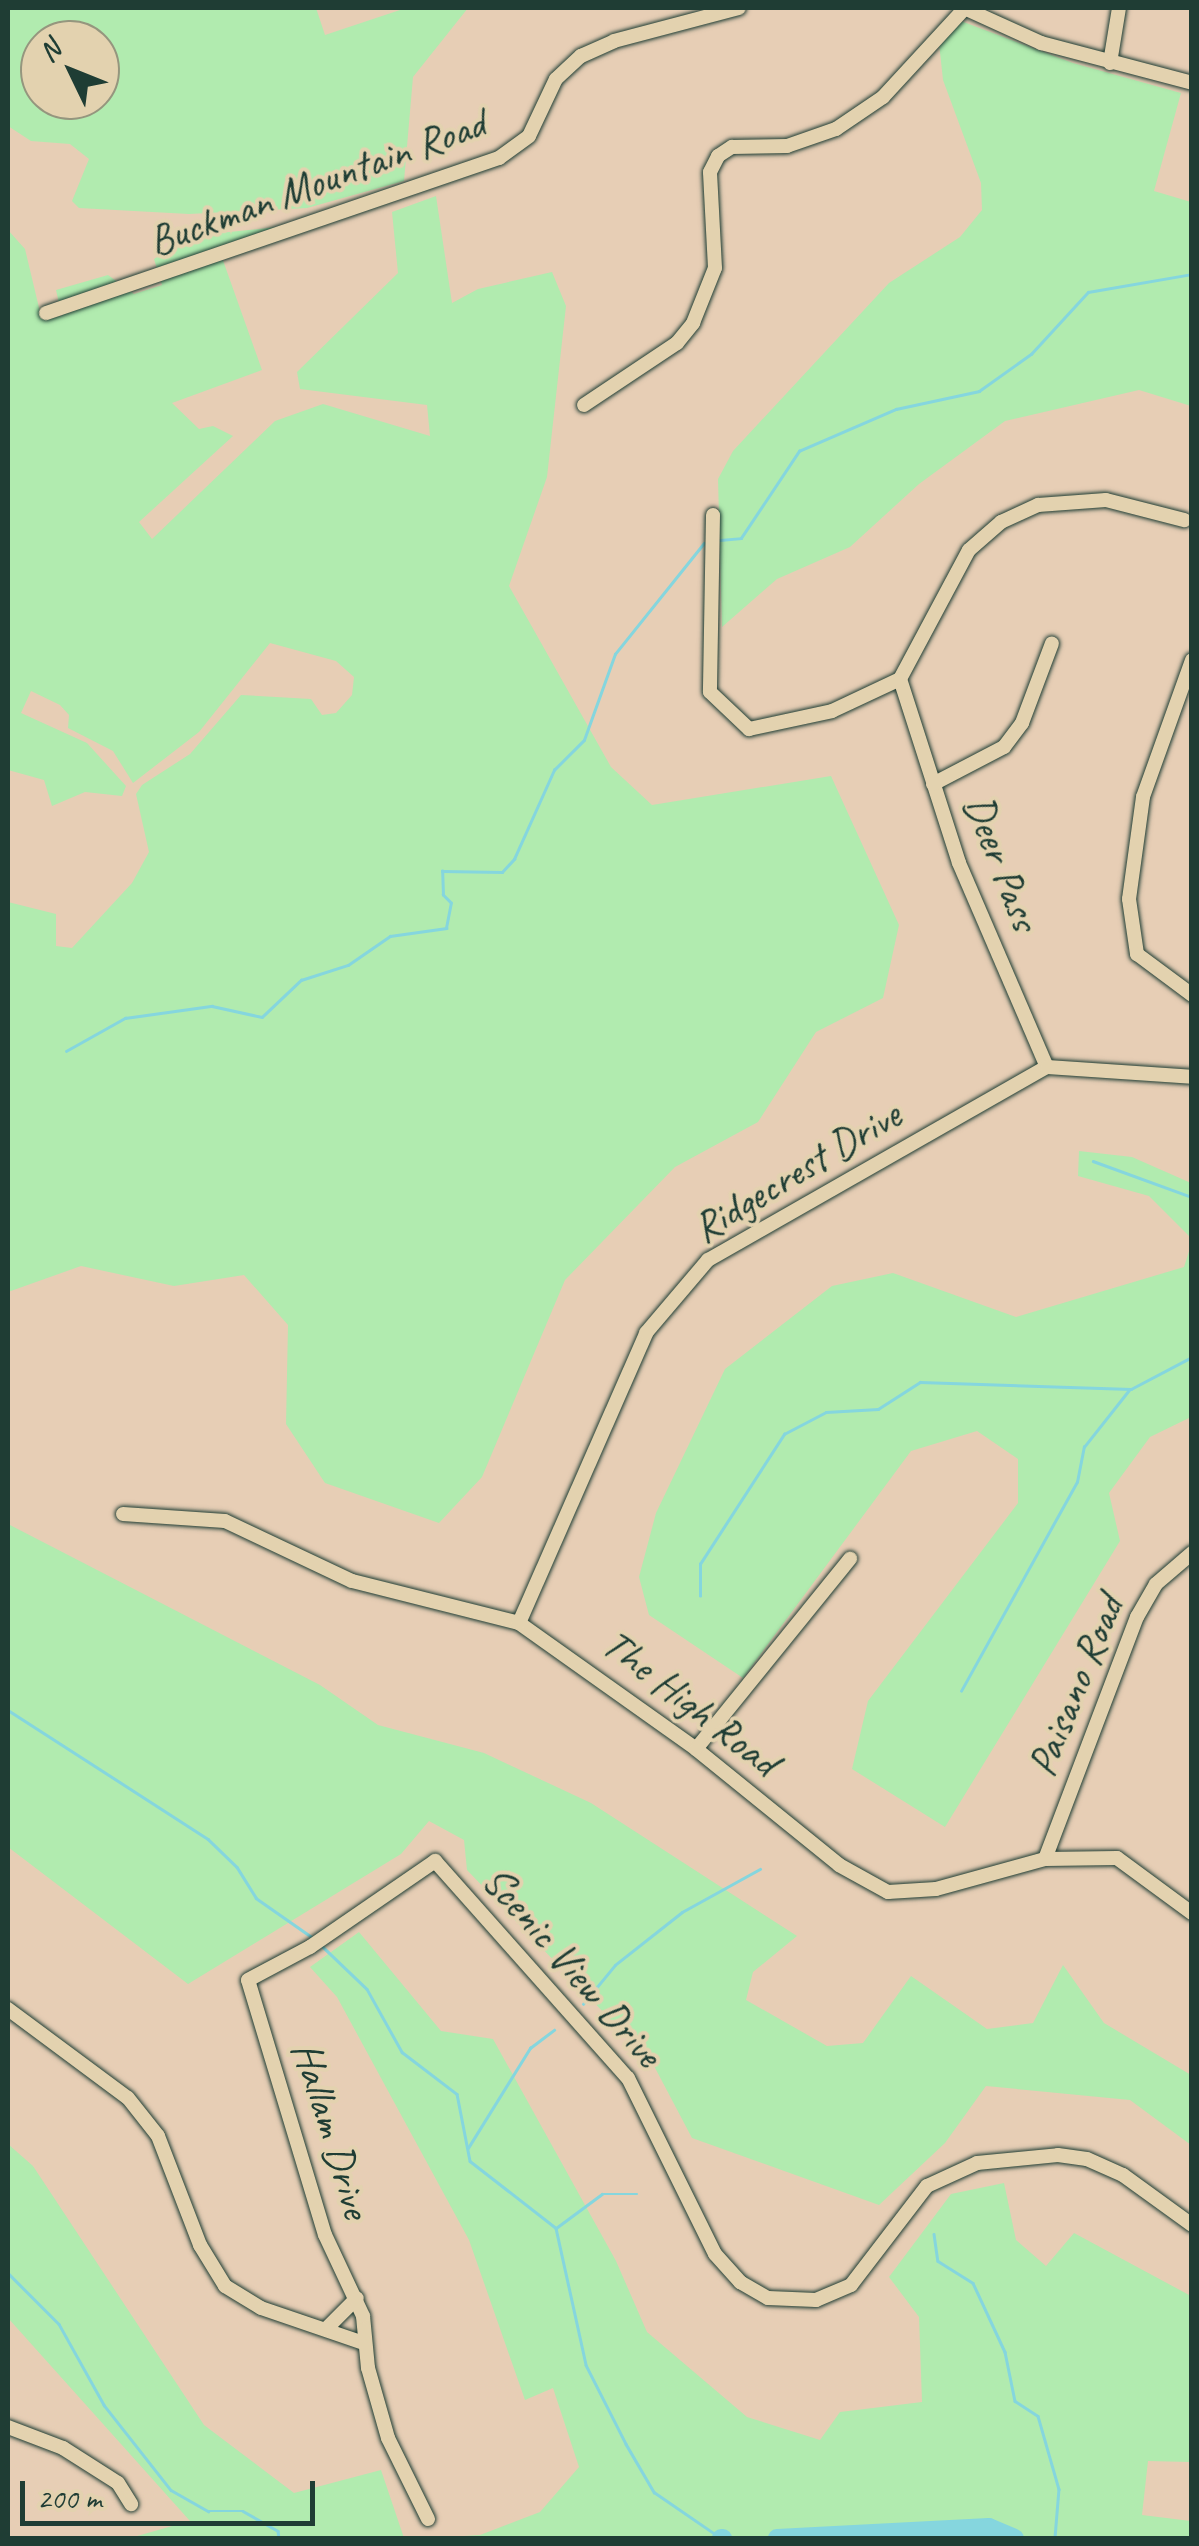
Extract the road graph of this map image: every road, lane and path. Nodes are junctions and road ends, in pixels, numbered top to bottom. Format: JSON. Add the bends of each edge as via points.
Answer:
{"nodes":[{"id":1,"x":739,"y":8,"type":"edge"},
{"id":2,"x":964,"y":8,"type":"edge"},
{"id":3,"x":1119,"y":8,"type":"edge"},
{"id":4,"x":1110,"y":63,"type":"junction"},
{"id":5,"x":1192,"y":83,"type":"edge"},
{"id":6,"x":46,"y":313,"type":"dead end"},
{"id":7,"x":584,"y":405,"type":"dead end"},
{"id":8,"x":713,"y":515,"type":"dead end"},
{"id":9,"x":1188,"y":516,"type":"edge"},
{"id":10,"x":1192,"y":536,"type":"edge"},
{"id":11,"x":1052,"y":644,"type":"dead end"},
{"id":12,"x":1192,"y":660,"type":"edge"},
{"id":13,"x":900,"y":679,"type":"junction"},
{"id":14,"x":933,"y":784,"type":"junction"},
{"id":15,"x":1192,"y":995,"type":"edge"},
{"id":16,"x":1047,"y":1067,"type":"junction"},
{"id":17,"x":1192,"y":1077,"type":"edge"},
{"id":18,"x":123,"y":1514,"type":"dead end"},
{"id":19,"x":1192,"y":1552,"type":"edge"},
{"id":20,"x":850,"y":1558,"type":"dead end"},
{"id":21,"x":519,"y":1622,"type":"junction"},
{"id":22,"x":696,"y":1749,"type":"junction"},
{"id":23,"x":1046,"y":1859,"type":"junction"},
{"id":24,"x":1192,"y":1913,"type":"edge"},
{"id":25,"x":248,"y":1980,"type":"joint"},
{"id":26,"x":8,"y":2009,"type":"edge"},
{"id":27,"x":1192,"y":2225,"type":"edge"},
{"id":28,"x":357,"y":2298,"type":"junction"},
{"id":29,"x":327,"y":2328,"type":"junction"},
{"id":30,"x":363,"y":2343,"type":"junction"},
{"id":31,"x":8,"y":2428,"type":"edge"},
{"id":32,"x":131,"y":2504,"type":"dead end"},
{"id":33,"x":428,"y":2518,"type":"dead end"}],
"edges":[{"from":1,"to":6,"type":"street","name":"Buckman Mountain Road","via":[[582,56],[556,79],[529,136],[498,158]]},
{"from":2,"to":4,"type":"street"},
{"from":2,"to":7,"type":"street","via":[[878,102],[836,130],[787,146],[732,148],[718,156],[710,172],[715,268],[692,322],[677,343]]},
{"from":3,"to":4,"type":"street"},
{"from":4,"to":5,"type":"street"},
{"from":8,"to":13,"type":"street","via":[[710,692],[724,707],[750,729],[832,711]]},
{"from":9,"to":10,"type":"street"},
{"from":9,"to":13,"type":"street","via":[[1106,500],[1038,505],[1001,522],[968,550]]},
{"from":11,"to":14,"type":"street","via":[[1022,723],[1004,747]]},
{"from":12,"to":15,"type":"street","via":[[1143,796],[1129,898],[1138,954]]},
{"from":13,"to":14,"type":"street","name":"Deer Pass"},
{"from":14,"to":16,"type":"street","name":"Deer Pass"},
{"from":16,"to":17,"type":"street"},
{"from":16,"to":21,"type":"street","name":"Ridgecrest Drive","via":[[708,1260],[646,1333]]},
{"from":18,"to":21,"type":"street","name":"The High Road","via":[[225,1521],[352,1580]]},
{"from":19,"to":23,"type":"street","name":"Paisano Road","via":[[1156,1584],[1137,1617]]},
{"from":20,"to":22,"type":"street"},
{"from":21,"to":22,"type":"street","name":"The High Road"},
{"from":22,"to":23,"type":"street","name":"The High Road","via":[[847,1871],[888,1892],[936,1889]]},
{"from":23,"to":24,"type":"street","name":"The High Road","via":[[1117,1858]]},
{"from":25,"to":27,"type":"street","name":"Scenic View Drive","via":[[435,1861],[628,2078],[715,2254],[740,2282],[768,2298],[816,2300],[851,2285],[927,2186],[977,2164],[1058,2155],[1088,2159],[1123,2175]]},
{"from":25,"to":28,"type":"street","name":"Hallam Drive","via":[[325,2236]]},
{"from":26,"to":29,"type":"street","via":[[128,2098],[172,2162],[200,2245],[225,2286],[242,2300]]},
{"from":28,"to":29,"type":"street"},
{"from":28,"to":30,"type":"street","name":"Hallam Drive"},
{"from":29,"to":30,"type":"street"},
{"from":30,"to":33,"type":"street","name":"Hallam Drive","via":[[388,2438]]},
{"from":31,"to":32,"type":"street","via":[[39,2434],[118,2483]]}]}
